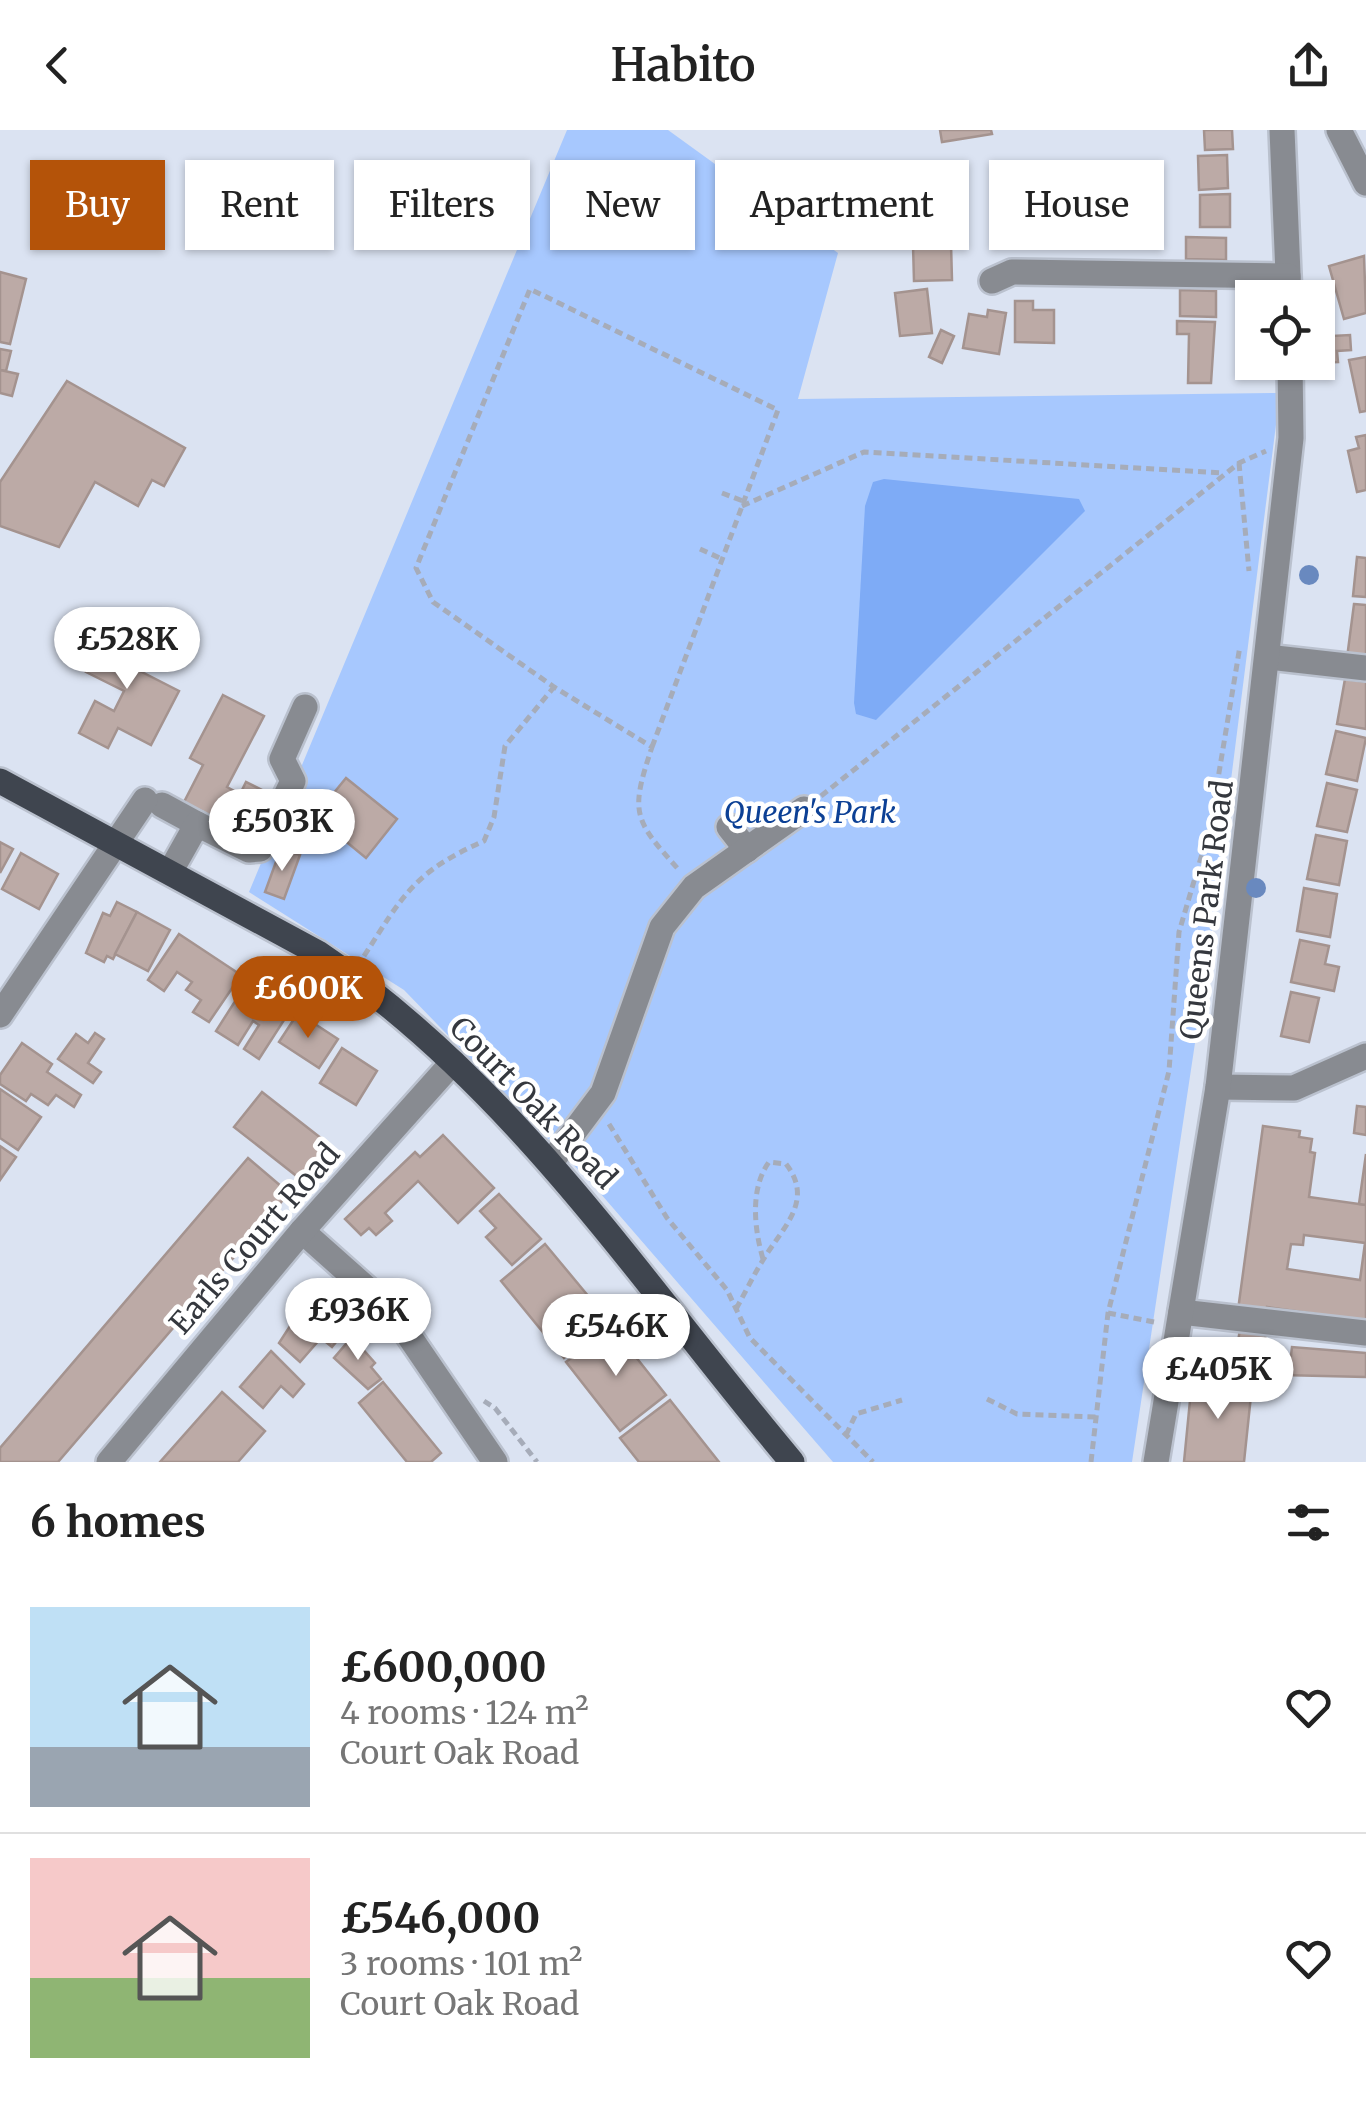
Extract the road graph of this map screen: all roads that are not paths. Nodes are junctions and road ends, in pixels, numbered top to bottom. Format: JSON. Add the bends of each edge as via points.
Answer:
{"nodes":[{"id":1,"x":1282,"y":130,"type":"edge"},
{"id":2,"x":1339,"y":130,"type":"edge"},
{"id":3,"x":1362,"y":168,"type":"edge"},
{"id":4,"x":1004,"y":267,"type":"dead end"},
{"id":5,"x":1288,"y":280,"type":"edge"},
{"id":6,"x":1235,"y":283,"type":"edge"},
{"id":7,"x":1290,"y":380,"type":"edge"},
{"id":8,"x":1268,"y":657,"type":"junction"},
{"id":9,"x":1366,"y":668,"type":"edge"},
{"id":10,"x":305,"y":707,"type":"dead end"},
{"id":11,"x":0,"y":781,"type":"edge"},
{"id":12,"x":804,"y":809,"type":"road end"},
{"id":13,"x":197,"y":824,"type":"junction"},
{"id":14,"x":729,"y":827,"type":"dead end"},
{"id":15,"x":118,"y":844,"type":"junction"},
{"id":16,"x":747,"y":850,"type":"junction"},
{"id":17,"x":170,"y":872,"type":"junction"},
{"id":18,"x":0,"y":1016,"type":"edge"},
{"id":19,"x":1366,"y":1056,"type":"edge"},
{"id":20,"x":454,"y":1062,"type":"junction"},
{"id":21,"x":1218,"y":1087,"type":"junction"},
{"id":22,"x":552,"y":1161,"type":"junction"},
{"id":23,"x":302,"y":1232,"type":"junction"},
{"id":24,"x":1180,"y":1319,"type":"junction"},
{"id":25,"x":1366,"y":1334,"type":"edge"},
{"id":26,"x":109,"y":1462,"type":"edge"},
{"id":27,"x":495,"y":1462,"type":"edge"},
{"id":28,"x":792,"y":1462,"type":"edge"},
{"id":29,"x":1156,"y":1462,"type":"edge"}],
"edges":[{"from":1,"to":5,"type":"street"},
{"from":2,"to":3,"type":"street"},
{"from":4,"to":6,"type":"street"},
{"from":7,"to":8,"type":"street","name":"Queens Park Road","via":[[1291,438]]},
{"from":8,"to":9,"type":"street"},
{"from":8,"to":21,"type":"street","name":"Queens Park Road"},
{"from":10,"to":13,"type":"street","via":[[282,759],[294,782],[260,849],[248,850]]},
{"from":11,"to":15,"type":"main road","name":"Court Oak Road"},
{"from":12,"to":16,"type":"street"},
{"from":13,"to":15,"type":"street","via":[[154,802]]},
{"from":13,"to":17,"type":"street"},
{"from":14,"to":16,"type":"street"},
{"from":15,"to":17,"type":"main road","name":"Court Oak Road"},
{"from":15,"to":18,"type":"street"},
{"from":16,"to":22,"type":"street","via":[[694,887],[662,927],[597,1104]]},
{"from":17,"to":20,"type":"main road","name":"Court Oak Road","via":[[352,976]]},
{"from":19,"to":21,"type":"street","via":[[1294,1088]]},
{"from":20,"to":22,"type":"main road","name":"Court Oak Road"},
{"from":20,"to":23,"type":"street","name":"Earls Court Road"},
{"from":21,"to":24,"type":"street","name":"Queens Park Road"},
{"from":22,"to":28,"type":"main road","name":"Court Oak Road"},
{"from":23,"to":26,"type":"street","name":"Earls Court Road"},
{"from":23,"to":27,"type":"street","via":[[392,1311]]},
{"from":24,"to":25,"type":"street"},
{"from":24,"to":29,"type":"street","name":"Queens Park Road"}]}
